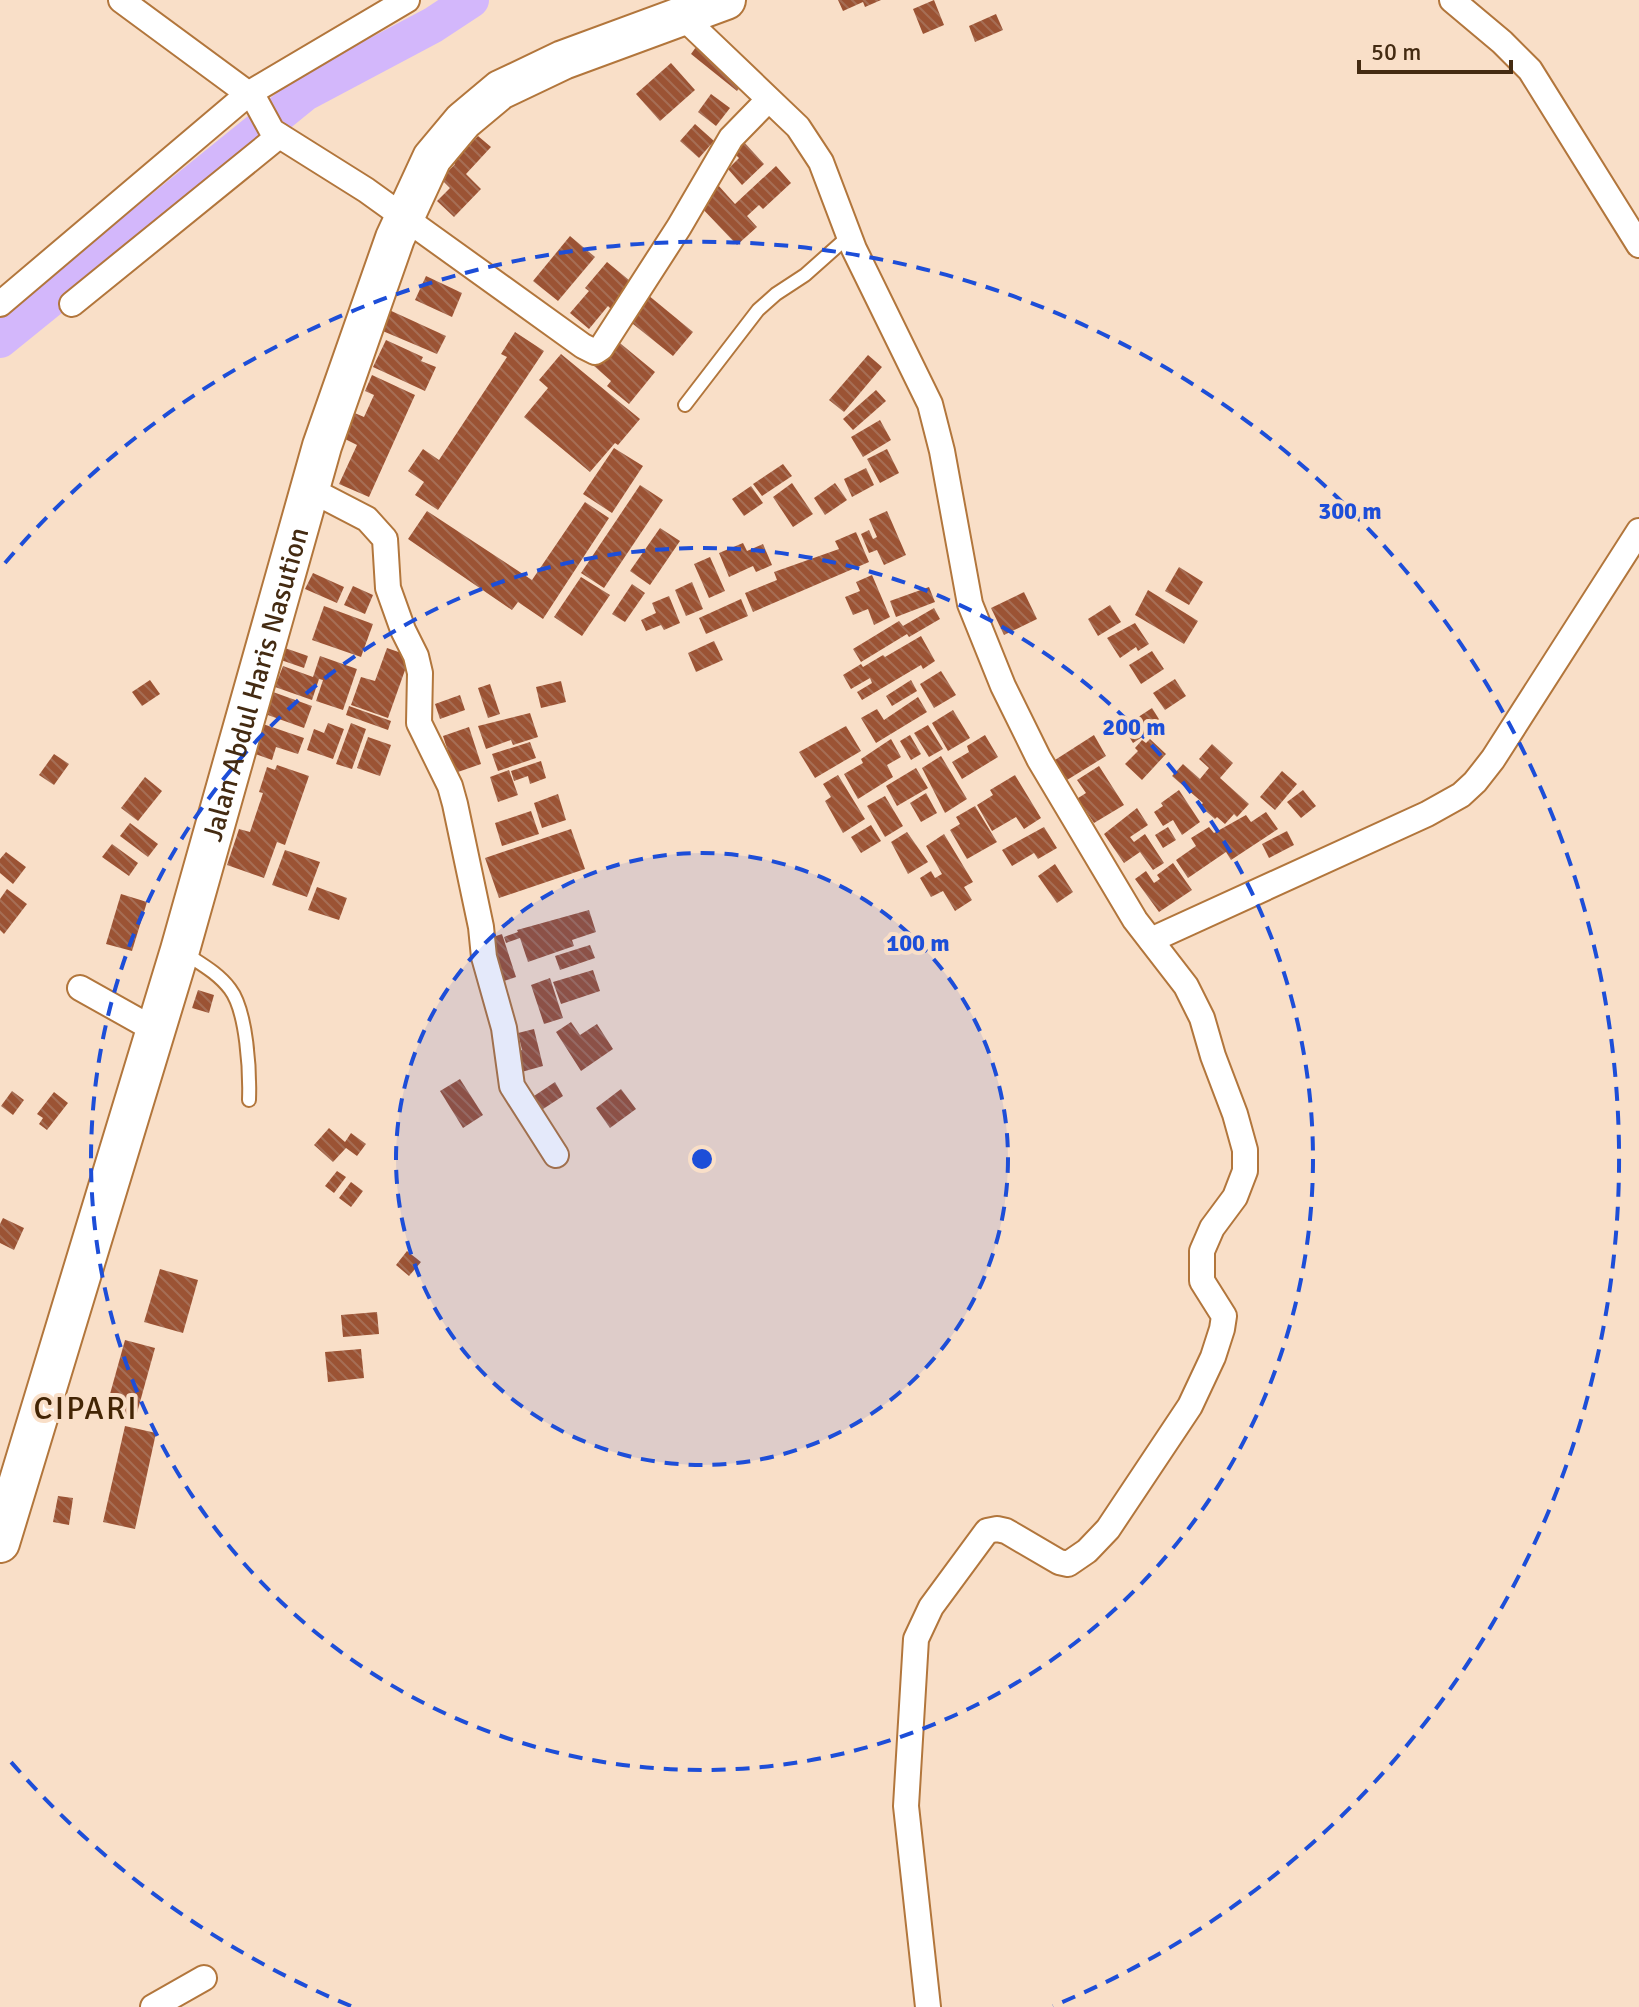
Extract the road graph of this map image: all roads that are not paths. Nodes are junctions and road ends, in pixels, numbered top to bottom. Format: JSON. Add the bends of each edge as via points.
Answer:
{"nodes":[{"id":1,"x":121,"y":0,"type":"edge"},
{"id":2,"x":407,"y":0,"type":"edge"},
{"id":3,"x":726,"y":0,"type":"edge"},
{"id":4,"x":1452,"y":0,"type":"edge"},
{"id":5,"x":683,"y":17,"type":"junction"},
{"id":6,"x":251,"y":96,"type":"junction"},
{"id":7,"x":768,"y":100,"type":"junction"},
{"id":8,"x":276,"y":134,"type":"junction"},
{"id":9,"x":405,"y":217,"type":"junction"},
{"id":10,"x":850,"y":235,"type":"junction"},
{"id":11,"x":1639,"y":245,"type":"edge"},
{"id":12,"x":0,"y":304,"type":"edge"},
{"id":13,"x":72,"y":304,"type":"dead end"},
{"id":14,"x":685,"y":405,"type":"dead end"},
{"id":15,"x":311,"y":490,"type":"junction"},
{"id":16,"x":1639,"y":531,"type":"edge"},
{"id":17,"x":1151,"y":940,"type":"junction"},
{"id":18,"x":180,"y":950,"type":"junction"},
{"id":19,"x":80,"y":988,"type":"dead end"},
{"id":20,"x":155,"y":1030,"type":"junction"},
{"id":21,"x":249,"y":1100,"type":"dead end"},
{"id":22,"x":556,"y":1155,"type":"dead end"},
{"id":23,"x":0,"y":1543,"type":"edge"},
{"id":24,"x":204,"y":1978,"type":"dead end"},
{"id":25,"x":153,"y":2007,"type":"edge"},
{"id":26,"x":928,"y":2007,"type":"edge"}],
"edges":[{"from":1,"to":6,"type":"street"},
{"from":2,"to":6,"type":"street"},
{"from":3,"to":5,"type":"main road","name":"Jalan Abdul Haris Nasution"},
{"from":4,"to":11,"type":"street","via":[[1530,70]]},
{"from":5,"to":7,"type":"street"},
{"from":5,"to":9,"type":"main road","name":"Jalan Abdul Haris Nasution","via":[[563,60],[500,90],[463,121],[432,158]]},
{"from":6,"to":8,"type":"street"},
{"from":6,"to":12,"type":"street"},
{"from":7,"to":9,"type":"street","via":[[726,145],[679,227],[595,352]]},
{"from":7,"to":10,"type":"street","via":[[810,143]]},
{"from":8,"to":9,"type":"street"},
{"from":8,"to":13,"type":"street"},
{"from":9,"to":15,"type":"main road","name":"Jalan Abdul Haris Nasution","via":[[327,431]]},
{"from":10,"to":14,"type":"lane","via":[[758,310]]},
{"from":10,"to":17,"type":"street","via":[[930,404],[970,604],[1003,686],[1039,759]]},
{"from":15,"to":18,"type":"main road","name":"Jalan Abdul Haris Nasution"},
{"from":15,"to":22,"type":"street","via":[[367,519],[385,539],[388,588],[420,673],[419,723],[455,804],[512,1086]]},
{"from":16,"to":17,"type":"street","via":[[1508,738],[1461,795]]},
{"from":17,"to":26,"type":"street","via":[[1186,986],[1202,1018],[1245,1150],[1245,1171],[1235,1197],[1202,1251],[1202,1281],[1224,1316],[1222,1329],[1190,1406],[1108,1529],[1087,1551],[1063,1563],[1006,1531],[987,1531],[916,1639],[906,1806]]},
{"from":18,"to":20,"type":"main road","name":"Jalan Abdul Haris Nasution"},
{"from":18,"to":21,"type":"lane","via":[[232,991],[250,1065]]},
{"from":19,"to":20,"type":"street"},
{"from":20,"to":23,"type":"main road","name":"Jalan Abdul Haris Nasution"},
{"from":24,"to":25,"type":"street"}]}
